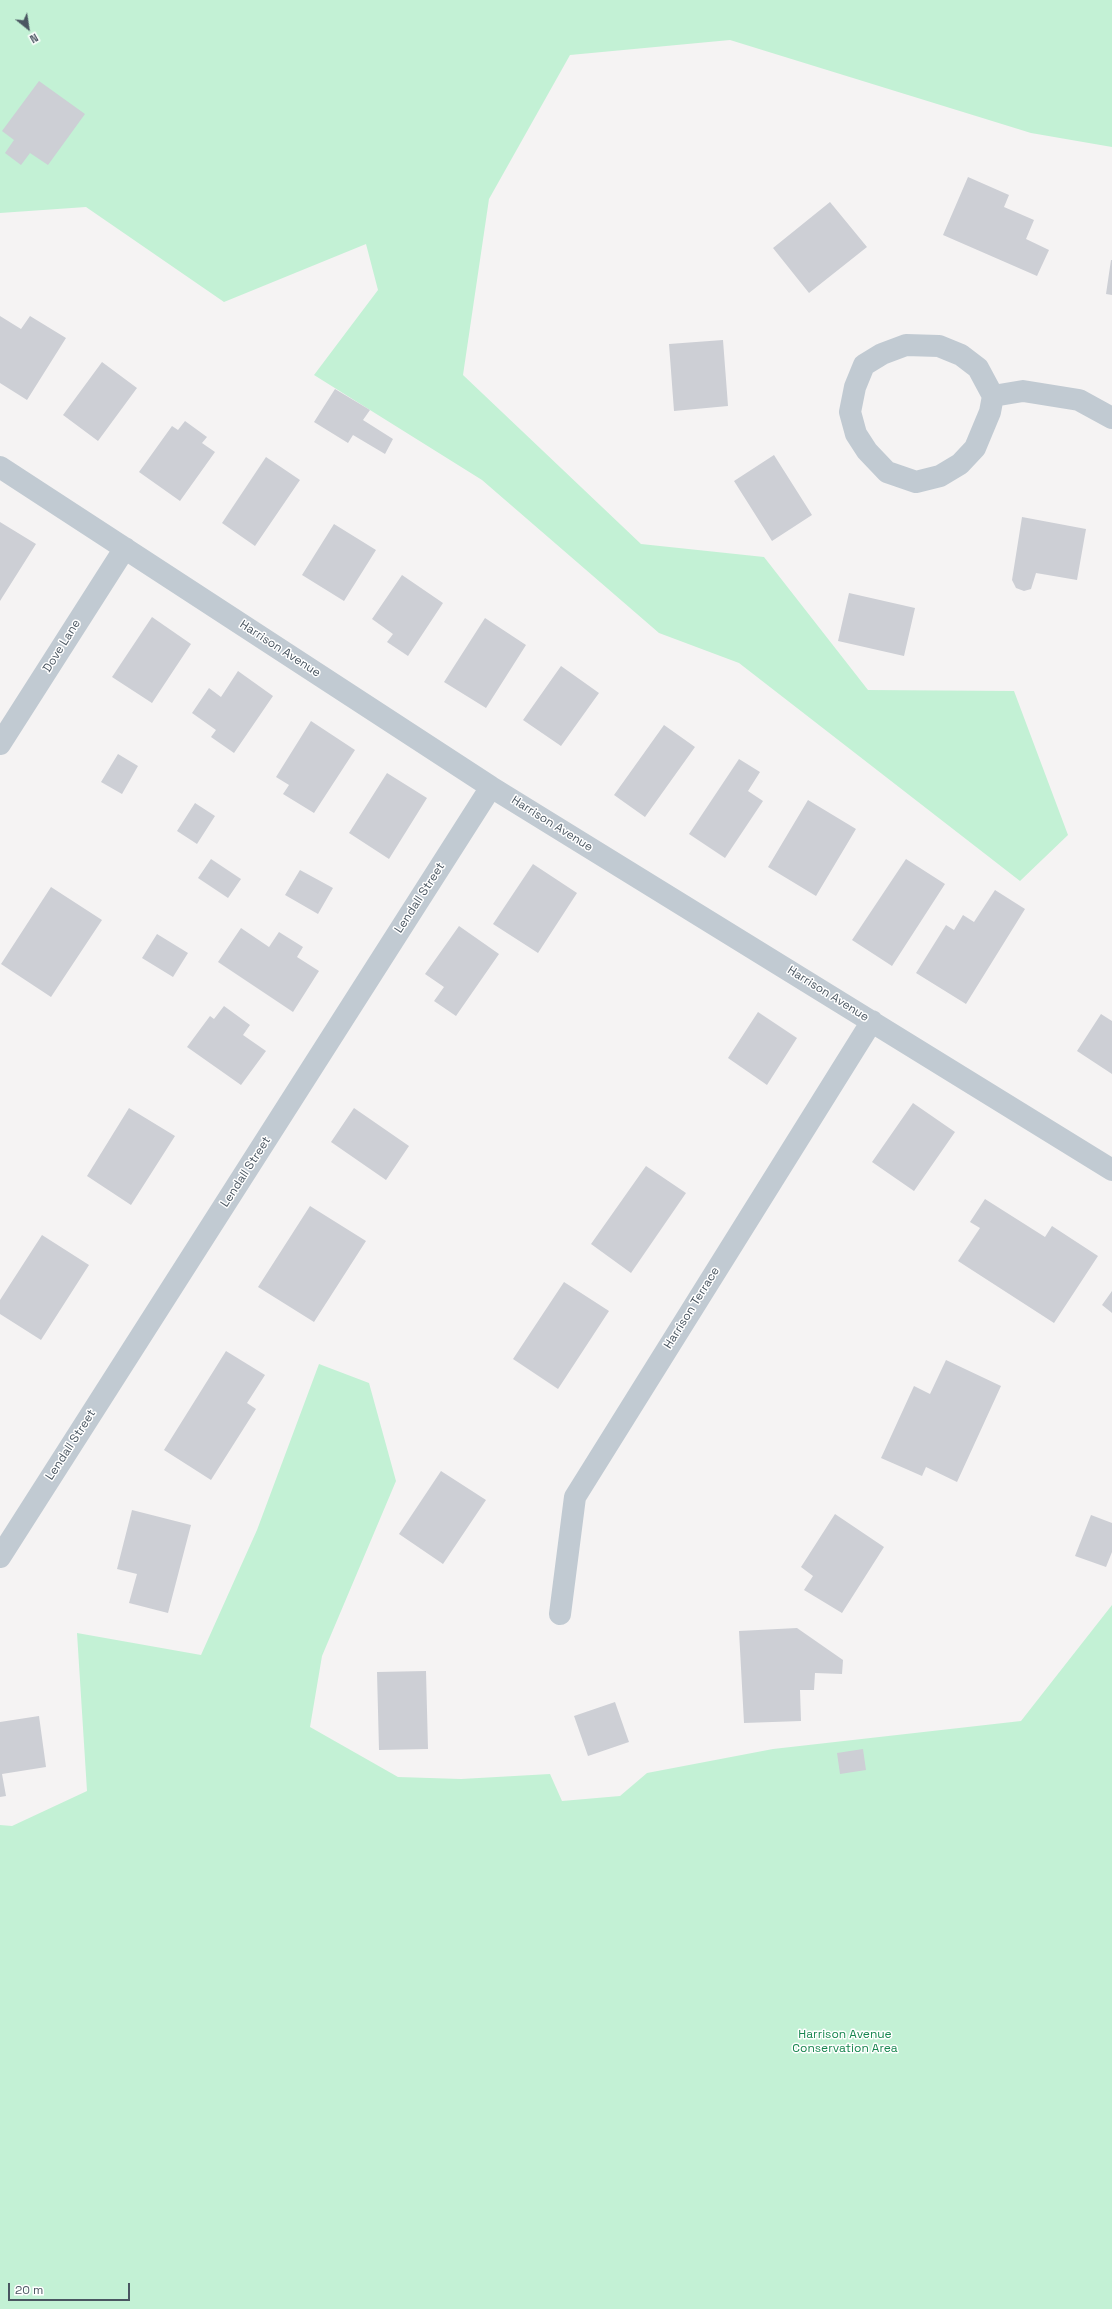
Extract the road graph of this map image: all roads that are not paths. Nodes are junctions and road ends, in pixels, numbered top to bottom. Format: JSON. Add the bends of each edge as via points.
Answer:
{"nodes":[{"id":1,"x":993,"y":396,"type":"junction"},
{"id":2,"x":1112,"y":418,"type":"edge"},
{"id":3,"x":0,"y":467,"type":"edge"},
{"id":4,"x":125,"y":548,"type":"junction"},
{"id":5,"x":0,"y":744,"type":"edge"},
{"id":6,"x":491,"y":787,"type":"junction"},
{"id":7,"x":872,"y":1020,"type":"junction"},
{"id":8,"x":1112,"y":1170,"type":"edge"},
{"id":9,"x":0,"y":1556,"type":"edge"},
{"id":10,"x":560,"y":1614,"type":"dead end"}],
"edges":[{"from":1,"to":1,"type":"street","via":[[978,368],[962,355],[939,346],[906,345],[882,354],[864,365],[855,387],[850,412],[856,434],[867,452],[887,472],[916,482],[940,476],[960,464],[975,448],[990,412]]},
{"from":1,"to":2,"type":"street","via":[[1024,391],[1079,400]]},
{"from":3,"to":4,"type":"street","name":"Harrison Avenue"},
{"from":4,"to":5,"type":"street","name":"Dove Lane"},
{"from":4,"to":6,"type":"street","name":"Harrison Avenue"},
{"from":6,"to":7,"type":"street","name":"Harrison Avenue"},
{"from":6,"to":9,"type":"street","name":"Lendall Street"},
{"from":7,"to":8,"type":"street","name":"Harrison Avenue"},
{"from":7,"to":10,"type":"street","name":"Harrison Terrace","via":[[575,1497]]}]}
